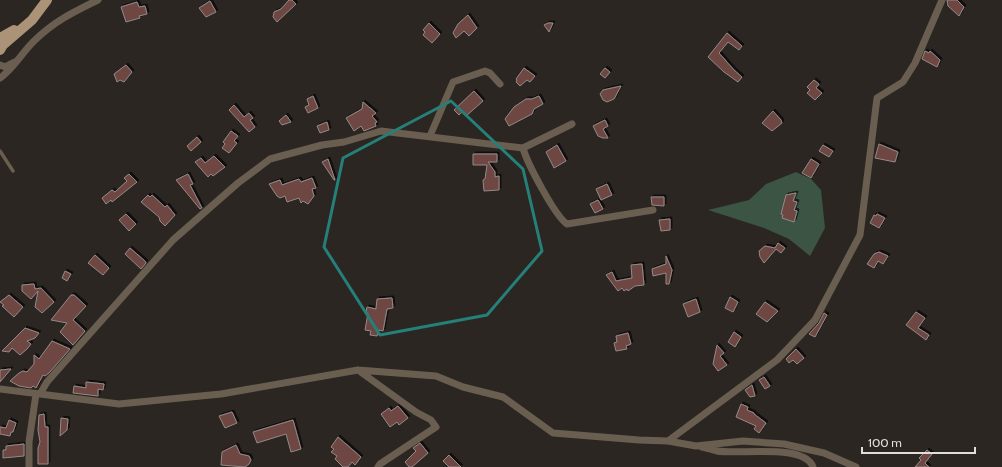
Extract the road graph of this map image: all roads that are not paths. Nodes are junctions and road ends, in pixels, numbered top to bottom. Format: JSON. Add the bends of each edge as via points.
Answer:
{"nodes":[{"id":1,"x":47,"y":0,"type":"edge"},
{"id":2,"x":98,"y":0,"type":"edge"},
{"id":3,"x":942,"y":0,"type":"edge"},
{"id":4,"x":32,"y":20,"type":"junction"},
{"id":5,"x":0,"y":38,"type":"edge"},
{"id":6,"x":0,"y":50,"type":"edge"},
{"id":7,"x":15,"y":62,"type":"junction"},
{"id":8,"x":0,"y":65,"type":"edge"},
{"id":9,"x":0,"y":78,"type":"edge"},
{"id":10,"x":500,"y":84,"type":"dead end"},
{"id":11,"x":572,"y":124,"type":"dead end"},
{"id":12,"x":430,"y":136,"type":"junction"},
{"id":13,"x":523,"y":148,"type":"junction"},
{"id":14,"x":0,"y":151,"type":"edge"},
{"id":15,"x":13,"y":172,"type":"dead end"},
{"id":16,"x":653,"y":210,"type":"dead end"},
{"id":17,"x":358,"y":370,"type":"junction"},
{"id":18,"x":0,"y":389,"type":"edge"},
{"id":19,"x":40,"y":394,"type":"junction"},
{"id":20,"x":668,"y":441,"type":"junction"},
{"id":21,"x":696,"y":446,"type":"junction"},
{"id":22,"x":29,"y":467,"type":"edge"},
{"id":23,"x":378,"y":467,"type":"edge"},
{"id":24,"x":813,"y":467,"type":"edge"},
{"id":25,"x":856,"y":467,"type":"edge"}],
"edges":[{"from":1,"to":4,"type":"main road"},
{"from":2,"to":7,"type":"street","via":[[57,20]]},
{"from":3,"to":20,"type":"street","via":[[915,62],[903,82],[878,98],[860,235],[815,320],[778,360]]},
{"from":4,"to":5,"type":"main road"},
{"from":4,"to":6,"type":"main road"},
{"from":7,"to":8,"type":"street","via":[[5,67]]},
{"from":7,"to":9,"type":"street"},
{"from":10,"to":12,"type":"street","via":[[485,71],[453,82]]},
{"from":11,"to":13,"type":"street"},
{"from":12,"to":13,"type":"street"},
{"from":12,"to":19,"type":"street","via":[[381,131],[270,159],[173,240],[47,382]]},
{"from":13,"to":16,"type":"street","via":[[550,202],[561,220],[567,224]]},
{"from":14,"to":15,"type":"lane"},
{"from":17,"to":19,"type":"street","via":[[222,394],[119,404]]},
{"from":17,"to":20,"type":"street","via":[[436,376],[463,387],[504,397],[553,433]]},
{"from":17,"to":23,"type":"street","via":[[431,420],[436,427]]},
{"from":18,"to":19,"type":"street"},
{"from":19,"to":22,"type":"street","via":[[36,394],[29,442]]},
{"from":20,"to":21,"type":"street"},
{"from":21,"to":24,"type":"street","via":[[717,451],[790,453],[804,457]]},
{"from":21,"to":25,"type":"street","via":[[743,441],[784,444],[824,453]]}]}
